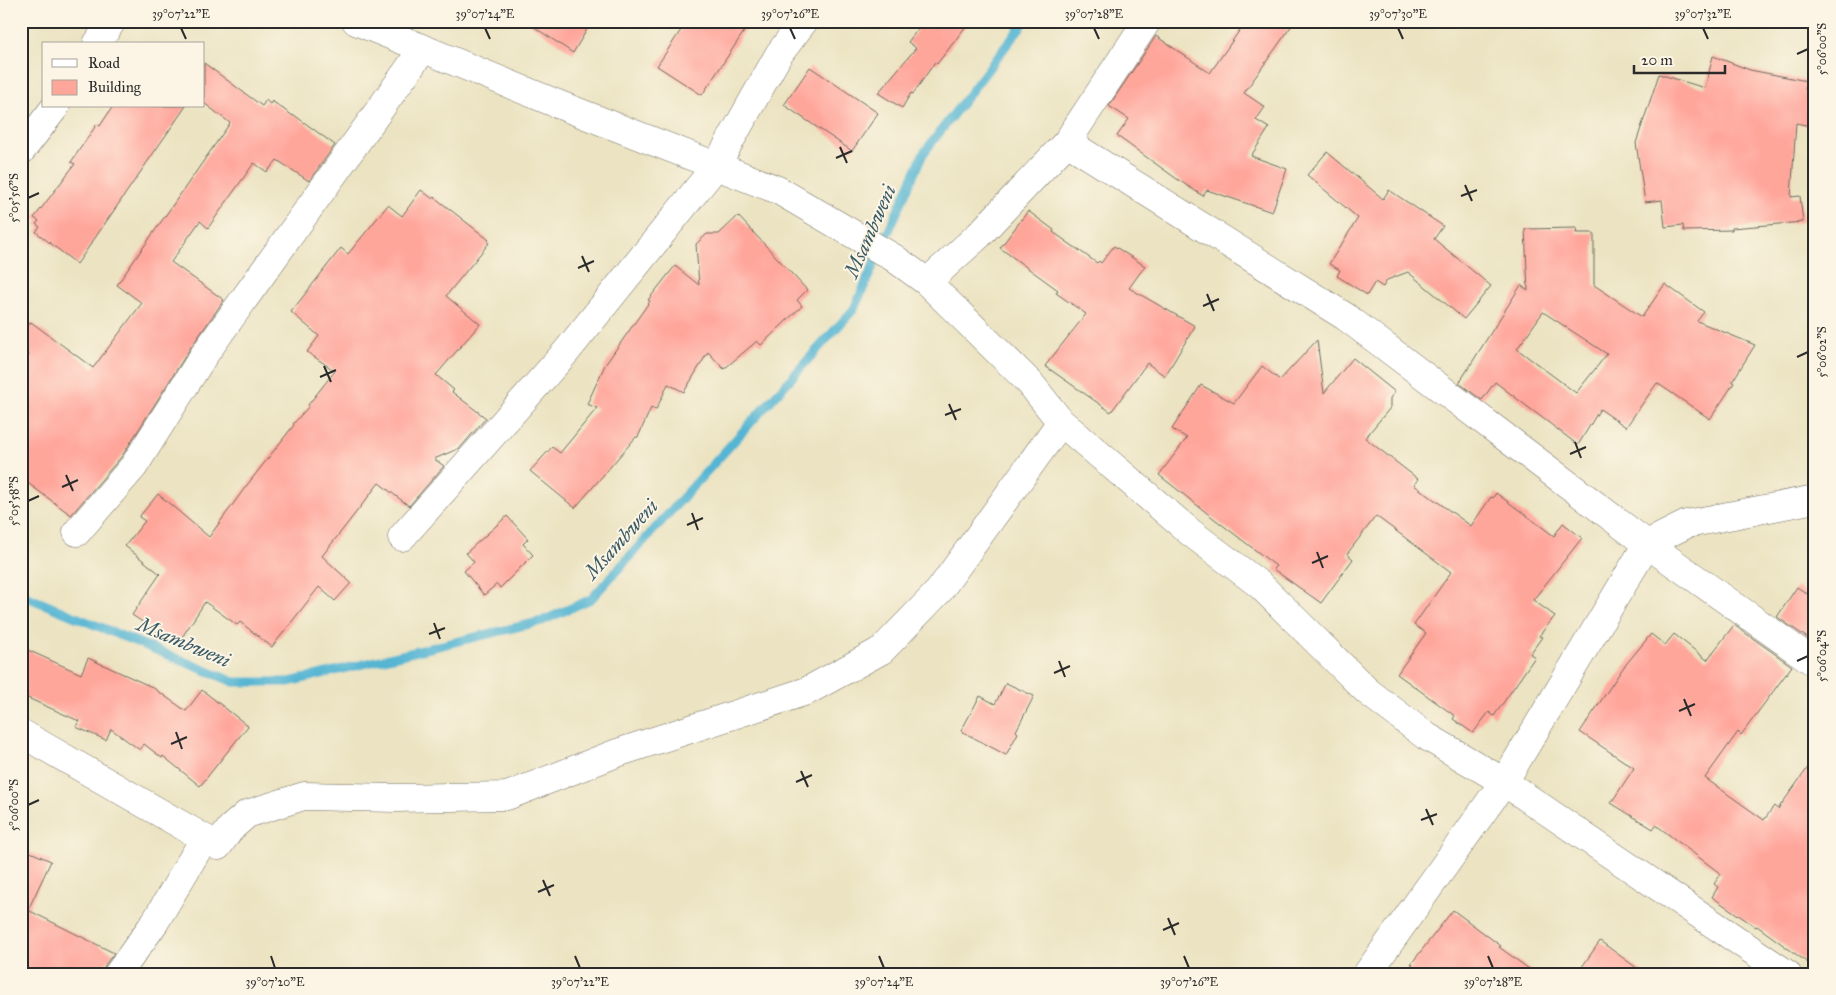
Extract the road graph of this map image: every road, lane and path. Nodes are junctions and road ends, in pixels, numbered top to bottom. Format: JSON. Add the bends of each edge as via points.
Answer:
{"nodes":[{"id":1,"x":112,"y":21,"type":"edge"},
{"id":2,"x":356,"y":21,"type":"edge"},
{"id":3,"x":804,"y":21,"type":"edge"},
{"id":4,"x":1147,"y":21,"type":"edge"},
{"id":5,"x":98,"y":42,"type":"edge"},
{"id":6,"x":423,"y":50,"type":"junction"},
{"id":7,"x":54,"y":108,"type":"edge"},
{"id":8,"x":1067,"y":142,"type":"junction"},
{"id":9,"x":21,"y":151,"type":"edge"},
{"id":10,"x":716,"y":166,"type":"junction"},
{"id":11,"x":927,"y":282,"type":"junction"},
{"id":12,"x":1061,"y":422,"type":"junction"},
{"id":13,"x":1815,"y":499,"type":"edge"},
{"id":14,"x":77,"y":532,"type":"dead end"},
{"id":15,"x":402,"y":537,"type":"dead end"},
{"id":16,"x":1647,"y":544,"type":"junction"},
{"id":17,"x":1815,"y":663,"type":"edge"},
{"id":18,"x":21,"y":733,"type":"edge"},
{"id":19,"x":1504,"y":782,"type":"junction"},
{"id":20,"x":211,"y":843,"type":"junction"},
{"id":21,"x":118,"y":974,"type":"edge"},
{"id":22,"x":1367,"y":974,"type":"edge"},
{"id":23,"x":1787,"y":974,"type":"edge"}],
"edges":[{"from":1,"to":5,"type":"street"},
{"from":2,"to":6,"type":"street"},
{"from":3,"to":10,"type":"street","via":[[779,54]]},
{"from":4,"to":8,"type":"street"},
{"from":6,"to":10,"type":"street"},
{"from":6,"to":14,"type":"street","via":[[204,355],[134,466]]},
{"from":7,"to":9,"type":"street"},
{"from":8,"to":11,"type":"street","via":[[979,235]]},
{"from":8,"to":16,"type":"street","via":[[1346,317]]},
{"from":10,"to":11,"type":"street","via":[[778,190],[860,237]]},
{"from":10,"to":15,"type":"street","via":[[566,352]]},
{"from":11,"to":12,"type":"street","via":[[1030,383]]},
{"from":12,"to":19,"type":"street","via":[[1190,532],[1260,584],[1367,691],[1426,736]]},
{"from":12,"to":20,"type":"street","via":[[939,591],[882,650],[806,690],[617,753],[507,796],[304,796],[248,814]]},
{"from":13,"to":16,"type":"street","via":[[1687,524]]},
{"from":16,"to":17,"type":"street"},
{"from":16,"to":19,"type":"street"},
{"from":18,"to":20,"type":"street"},
{"from":19,"to":22,"type":"street"},
{"from":19,"to":23,"type":"street"},
{"from":20,"to":21,"type":"street"}]}
